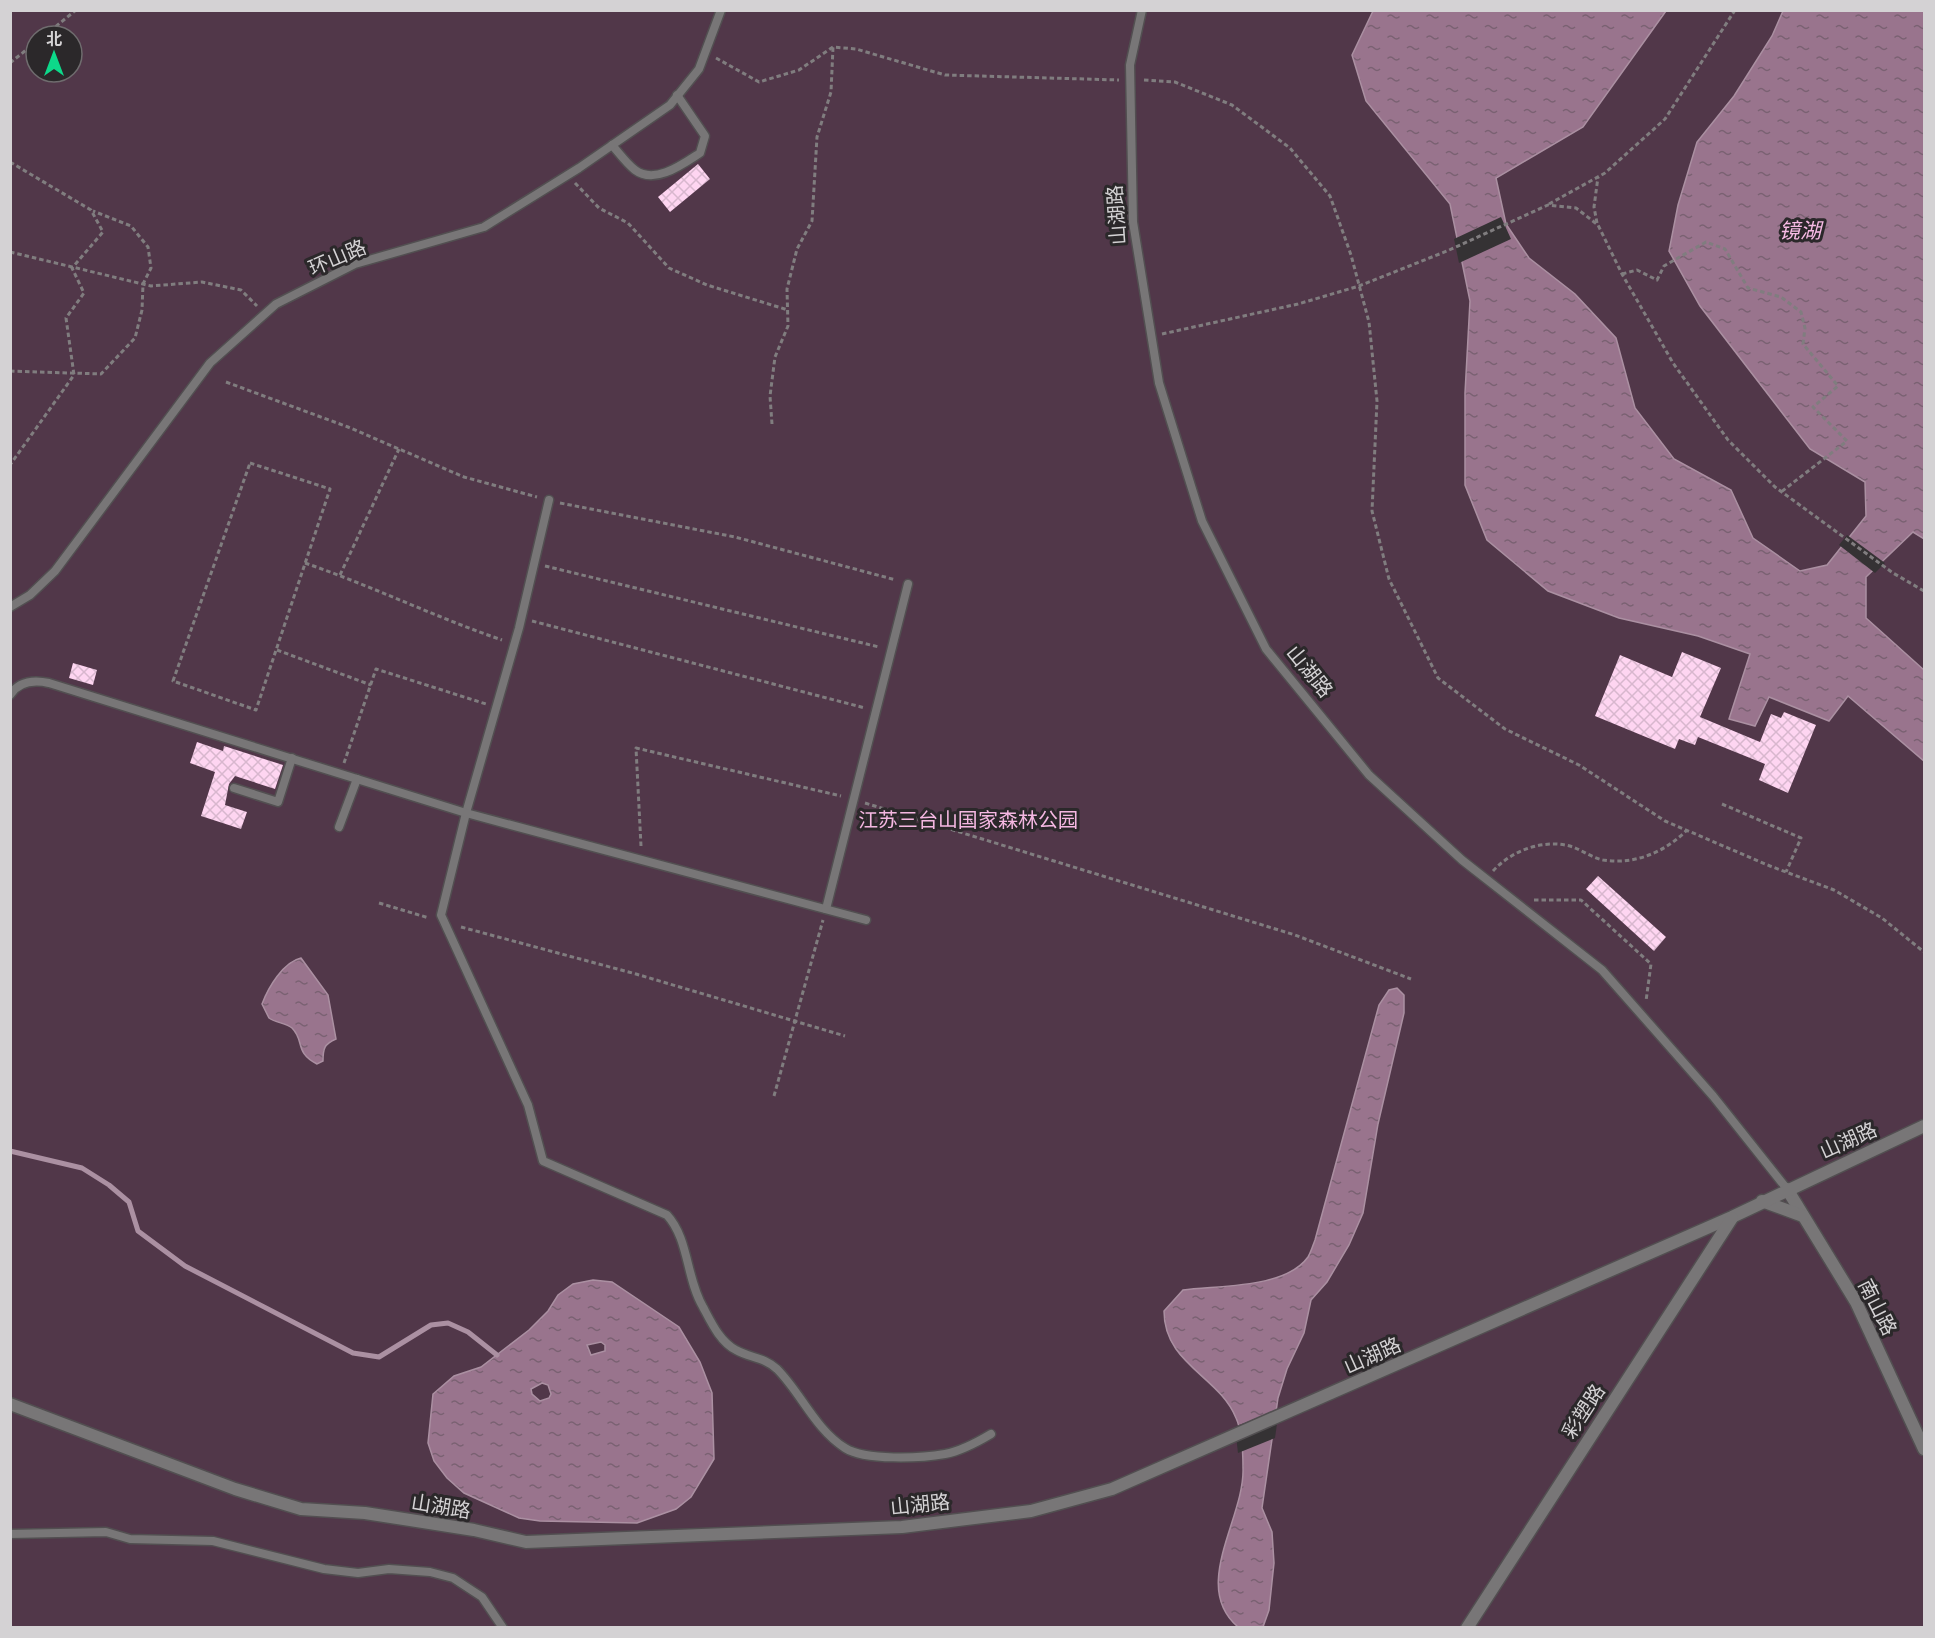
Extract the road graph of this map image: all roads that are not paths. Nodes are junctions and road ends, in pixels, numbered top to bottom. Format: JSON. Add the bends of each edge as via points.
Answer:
{"nodes":[{"id":1,"x":721,"y":10,"type":"edge"},
{"id":2,"x":1142,"y":10,"type":"edge"},
{"id":3,"x":677,"y":95,"type":"junction"},
{"id":4,"x":612,"y":145,"type":"junction"},
{"id":5,"x":549,"y":500,"type":"road end"},
{"id":6,"x":908,"y":584,"type":"road end"},
{"id":7,"x":10,"y":607,"type":"edge"},
{"id":8,"x":10,"y":695,"type":"edge"},
{"id":9,"x":292,"y":758,"type":"junction"},
{"id":10,"x":357,"y":779,"type":"junction"},
{"id":11,"x":234,"y":788,"type":"dead end"},
{"id":12,"x":466,"y":813,"type":"junction"},
{"id":13,"x":339,"y":827,"type":"dead end"},
{"id":14,"x":826,"y":909,"type":"junction"},
{"id":15,"x":866,"y":920,"type":"dead end"},
{"id":16,"x":1924,"y":1126,"type":"edge"},
{"id":17,"x":1787,"y":1189,"type":"junction"},
{"id":18,"x":1762,"y":1202,"type":"junction"},
{"id":19,"x":1803,"y":1216,"type":"junction"},
{"id":20,"x":1732,"y":1217,"type":"junction"},
{"id":21,"x":10,"y":1404,"type":"edge"},
{"id":22,"x":991,"y":1434,"type":"dead end"},
{"id":23,"x":1924,"y":1449,"type":"edge"},
{"id":24,"x":10,"y":1534,"type":"edge"},
{"id":25,"x":502,"y":1628,"type":"edge"},
{"id":26,"x":1467,"y":1628,"type":"edge"}],
"edges":[{"from":1,"to":3,"type":"lane","name":"环山路","via":[[699,69]]},
{"from":2,"to":17,"type":"lane","name":"山湖路","via":[[1131,65],[1133,222],[1159,383],[1202,521],[1266,649],[1369,775],[1485,879],[1602,970],[1713,1096]]},
{"from":3,"to":4,"type":"lane","name":"环山路","via":[[670,105]]},
{"from":3,"to":4,"type":"lane","via":[[705,136],[700,153],[677,168],[655,175],[636,171]]},
{"from":4,"to":7,"type":"lane","name":"环山路","via":[[484,227],[355,264],[276,304],[210,363],[55,571],[30,595]]},
{"from":5,"to":12,"type":"lane","via":[[521,619]]},
{"from":6,"to":14,"type":"lane"},
{"from":8,"to":9,"type":"lane","via":[[30,682],[49,683]]},
{"from":9,"to":10,"type":"lane"},
{"from":9,"to":11,"type":"lane","via":[[278,802]]},
{"from":10,"to":12,"type":"lane"},
{"from":10,"to":13,"type":"lane"},
{"from":12,"to":14,"type":"lane"},
{"from":12,"to":22,"type":"lane","via":[[441,915],[528,1105],[543,1161],[667,1215],[679,1232],[692,1288],[721,1338],[737,1351],[765,1359],[796,1391],[820,1426],[846,1448],[894,1457],[945,1454],[971,1446]]},
{"from":14,"to":15,"type":"lane"},
{"from":16,"to":17,"type":"street","name":"山湖路"},
{"from":17,"to":18,"type":"street","name":"山湖路"},
{"from":17,"to":19,"type":"street","name":"南山路"},
{"from":18,"to":19,"type":"street"},
{"from":18,"to":20,"type":"street","name":"山湖路"},
{"from":19,"to":23,"type":"street","name":"南山路","via":[[1856,1302]]},
{"from":20,"to":21,"type":"street","name":"山湖路","via":[[1112,1489],[1031,1511],[902,1527],[526,1542],[365,1514],[301,1509],[235,1489]]},
{"from":20,"to":26,"type":"street","name":"彩塑路"},
{"from":24,"to":25,"type":"lane","via":[[106,1532],[130,1539],[213,1541],[324,1569],[358,1573],[389,1569],[430,1572],[453,1578],[482,1597]]}]}
